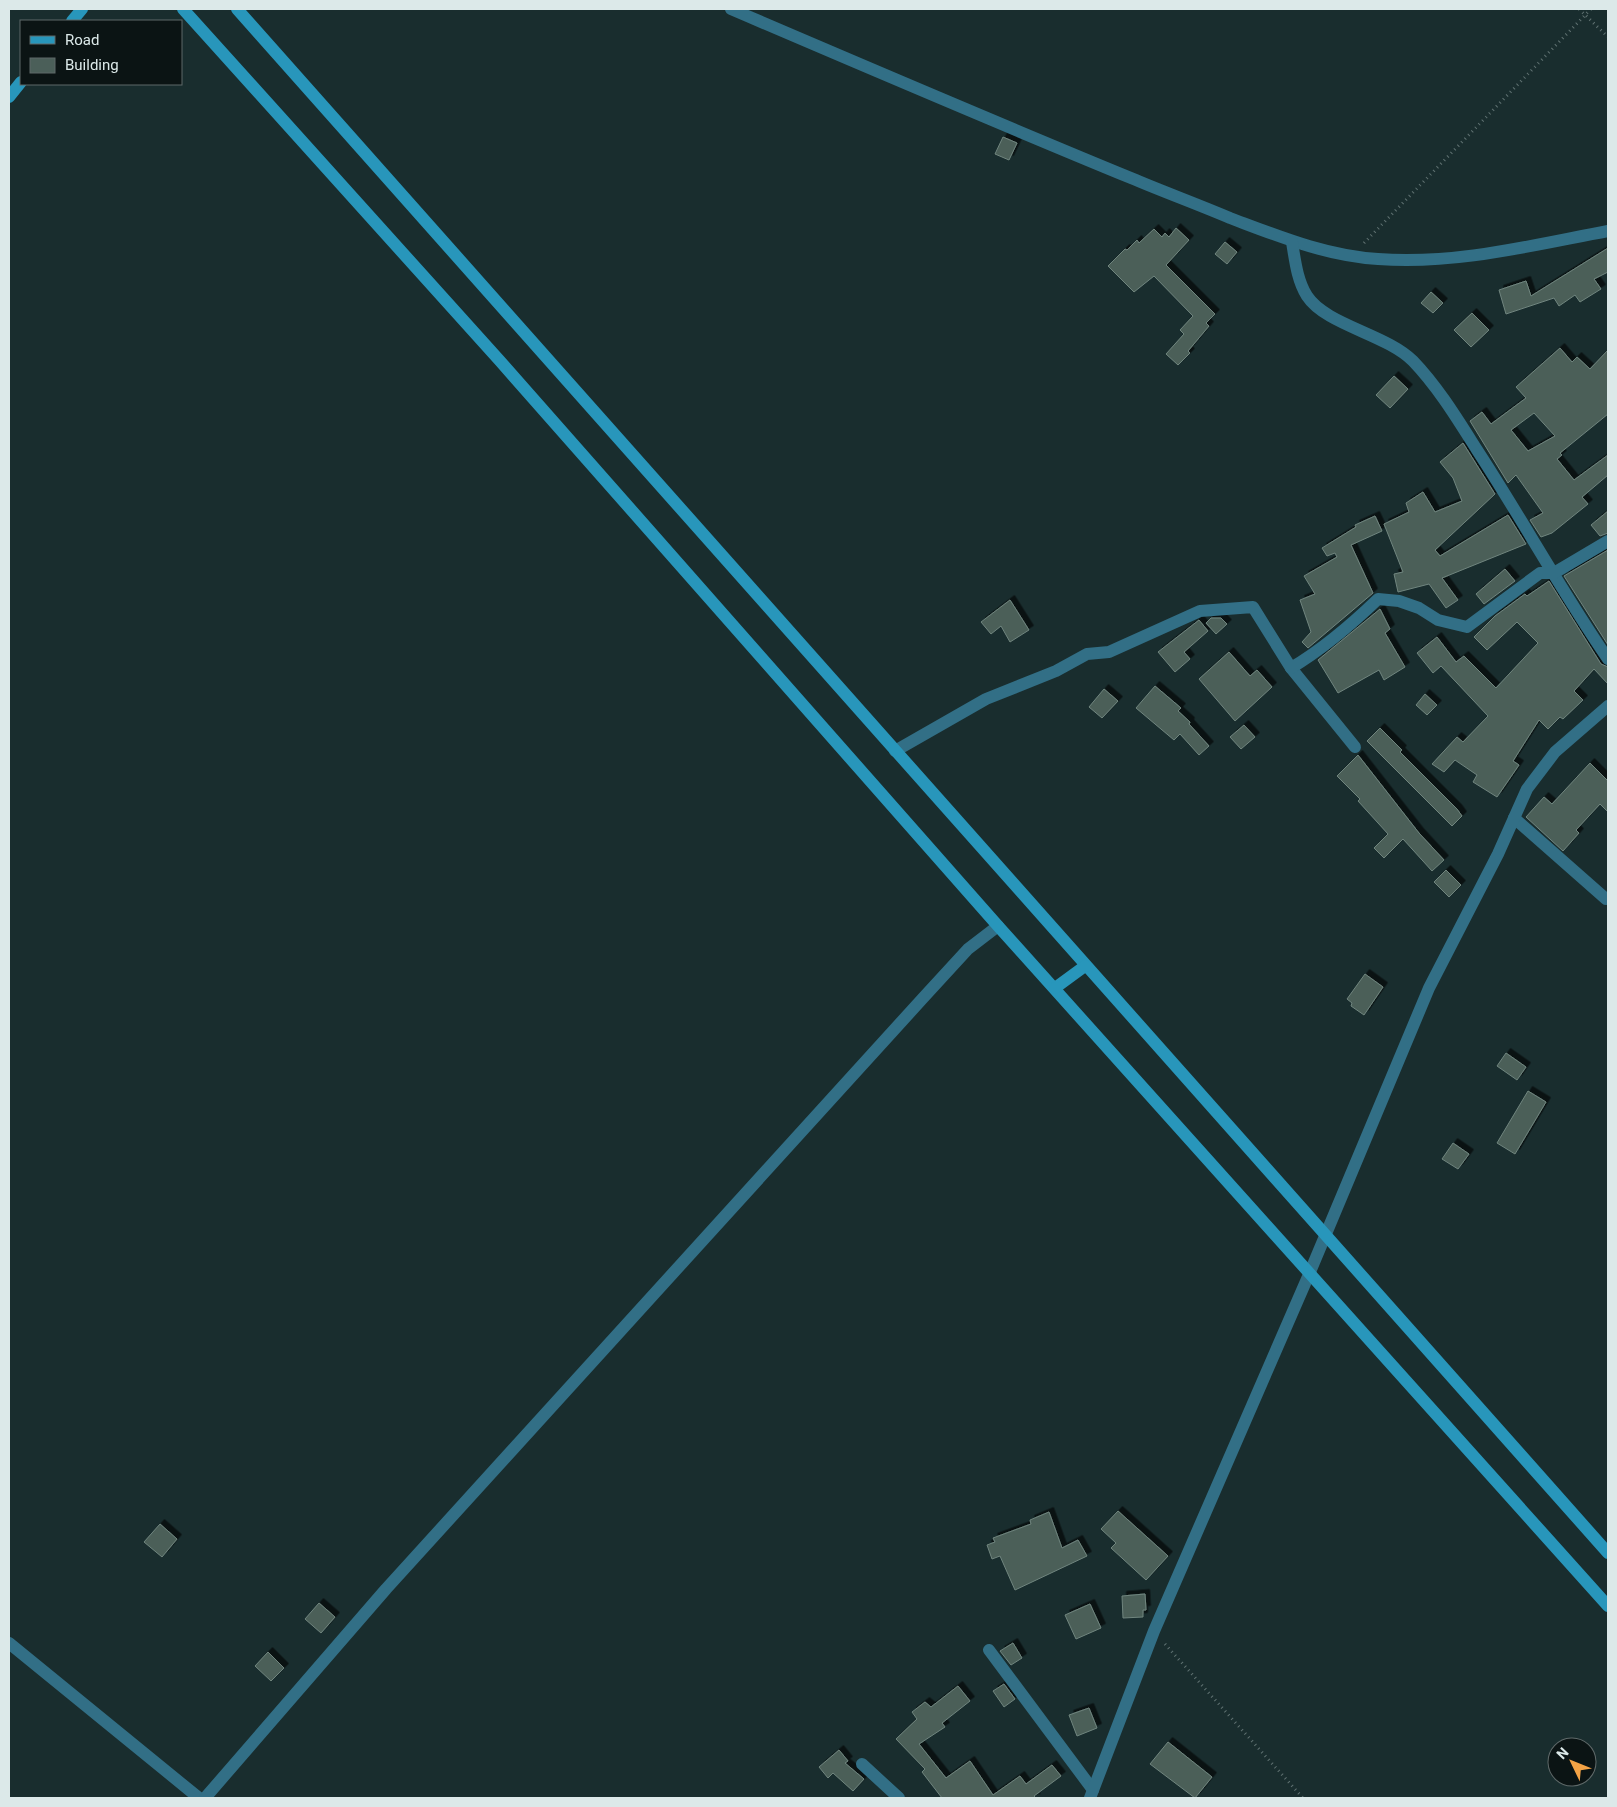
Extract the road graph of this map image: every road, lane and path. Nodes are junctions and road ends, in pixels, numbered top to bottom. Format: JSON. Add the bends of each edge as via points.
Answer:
{"nodes":[{"id":1,"x":82,"y":9,"type":"edge"},
{"id":2,"x":183,"y":9,"type":"edge"},
{"id":3,"x":237,"y":9,"type":"edge"},
{"id":4,"x":731,"y":9,"type":"edge"},
{"id":5,"x":1579,"y":9,"type":"edge"},
{"id":6,"x":1591,"y":9,"type":"edge"},
{"id":7,"x":1586,"y":15,"type":"junction"},
{"id":8,"x":73,"y":20,"type":"edge"},
{"id":9,"x":1608,"y":37,"type":"edge"},
{"id":10,"x":20,"y":83,"type":"edge"},
{"id":11,"x":9,"y":97,"type":"edge"},
{"id":12,"x":1608,"y":231,"type":"edge"},
{"id":13,"x":1292,"y":242,"type":"junction"},
{"id":14,"x":1352,"y":257,"type":"junction"},
{"id":15,"x":1608,"y":541,"type":"edge"},
{"id":16,"x":1554,"y":573,"type":"junction"},
{"id":17,"x":1608,"y":659,"type":"edge"},
{"id":18,"x":1291,"y":668,"type":"junction"},
{"id":19,"x":1608,"y":706,"type":"edge"},
{"id":20,"x":1355,"y":747,"type":"dead end"},
{"id":21,"x":895,"y":751,"type":"junction"},
{"id":22,"x":1514,"y":818,"type":"junction"},
{"id":23,"x":1606,"y":899,"type":"dead end"},
{"id":24,"x":998,"y":926,"type":"junction"},
{"id":25,"x":1085,"y":966,"type":"junction"},
{"id":26,"x":1055,"y":988,"type":"junction"},
{"id":27,"x":1324,"y":1234,"type":"junction"},
{"id":28,"x":1310,"y":1272,"type":"junction"},
{"id":29,"x":1608,"y":1553,"type":"edge"},
{"id":30,"x":1608,"y":1606,"type":"edge"},
{"id":31,"x":1154,"y":1631,"type":"junction"},
{"id":32,"x":9,"y":1643,"type":"edge"},
{"id":33,"x":989,"y":1650,"type":"dead end"},
{"id":34,"x":862,"y":1764,"type":"dead end"},
{"id":35,"x":1092,"y":1794,"type":"edge"},
{"id":36,"x":199,"y":1798,"type":"edge"},
{"id":37,"x":205,"y":1798,"type":"edge"},
{"id":38,"x":900,"y":1798,"type":"edge"},
{"id":39,"x":1303,"y":1798,"type":"edge"}],
"edges":[{"from":1,"to":8,"type":"main road"},
{"from":2,"to":24,"type":"main road","via":[[500,361]]},
{"from":3,"to":21,"type":"main road"},
{"from":4,"to":13,"type":"street","via":[[948,103]]},
{"from":5,"to":7,"type":"path"},
{"from":6,"to":7,"type":"path"},
{"from":7,"to":9,"type":"path"},
{"from":7,"to":14,"type":"path"},
{"from":10,"to":11,"type":"main road"},
{"from":12,"to":14,"type":"street","via":[[1469,256],[1380,260]]},
{"from":13,"to":14,"type":"street"},
{"from":13,"to":16,"type":"street","via":[[1300,280],[1312,302],[1329,315],[1400,351],[1423,372],[1452,411]]},
{"from":15,"to":16,"type":"street"},
{"from":16,"to":17,"type":"street"},
{"from":16,"to":18,"type":"street","via":[[1540,573],[1467,627],[1438,620],[1399,600],[1378,599],[1355,622]]},
{"from":18,"to":20,"type":"street"},
{"from":18,"to":21,"type":"street","via":[[1253,607],[1200,611],[1109,652],[1086,654],[1056,671],[986,699]]},
{"from":19,"to":22,"type":"street","via":[[1555,752],[1527,789]]},
{"from":21,"to":25,"type":"main road"},
{"from":22,"to":23,"type":"street"},
{"from":22,"to":27,"type":"street","via":[[1429,988]]},
{"from":24,"to":26,"type":"main road"},
{"from":24,"to":37,"type":"street","via":[[968,948],[916,1005],[386,1589]]},
{"from":25,"to":26,"type":"main road"},
{"from":25,"to":27,"type":"main road"},
{"from":26,"to":28,"type":"main road"},
{"from":27,"to":28,"type":"street"},
{"from":27,"to":29,"type":"main road"},
{"from":28,"to":30,"type":"main road"},
{"from":28,"to":31,"type":"street"},
{"from":31,"to":35,"type":"street"},
{"from":31,"to":39,"type":"path"},
{"from":32,"to":36,"type":"street"},
{"from":33,"to":35,"type":"street"},
{"from":34,"to":38,"type":"street"}]}
